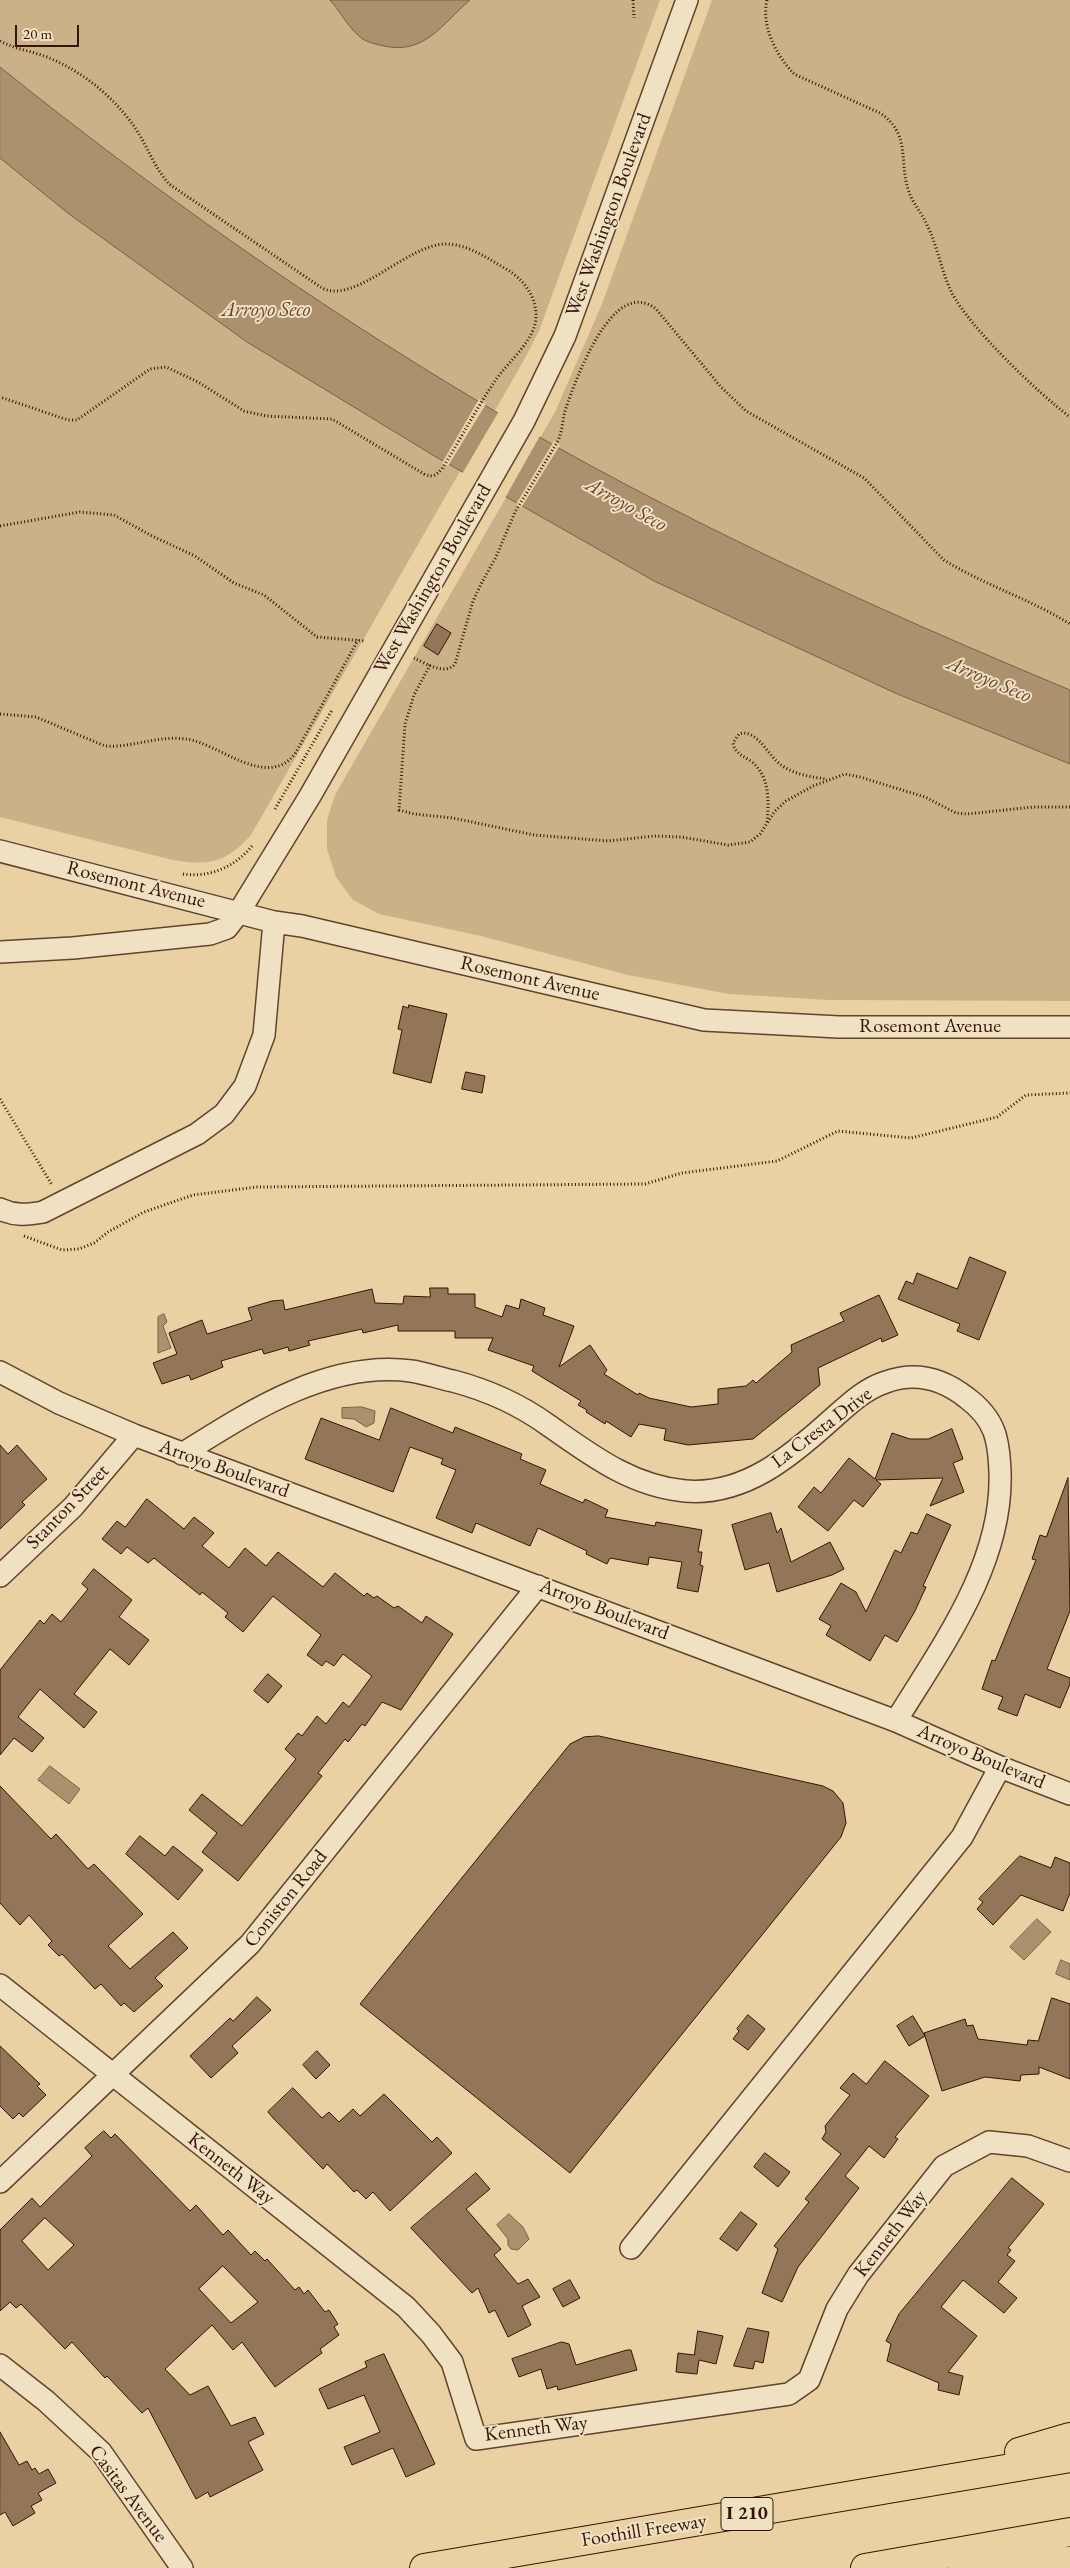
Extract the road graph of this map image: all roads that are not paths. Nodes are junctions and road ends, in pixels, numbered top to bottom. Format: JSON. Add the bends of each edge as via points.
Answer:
{"nodes":[{"id":1,"x":687,"y":0,"type":"edge"},
{"id":2,"x":0,"y":851,"type":"edge"},
{"id":3,"x":239,"y":912,"type":"junction"},
{"id":4,"x":274,"y":922,"type":"junction"},
{"id":5,"x":0,"y":952,"type":"edge"},
{"id":6,"x":1070,"y":1027,"type":"edge"},
{"id":7,"x":8,"y":1212,"type":"edge"},
{"id":8,"x":0,"y":1372,"type":"edge"},
{"id":9,"x":134,"y":1435,"type":"junction"},
{"id":10,"x":182,"y":1454,"type":"junction"},
{"id":11,"x":0,"y":1576,"type":"edge"},
{"id":12,"x":538,"y":1586,"type":"junction"},
{"id":13,"x":896,"y":1721,"type":"junction"},
{"id":14,"x":1000,"y":1767,"type":"junction"},
{"id":15,"x":1070,"y":1794,"type":"edge"},
{"id":16,"x":0,"y":1985,"type":"edge"},
{"id":17,"x":113,"y":2076,"type":"junction"},
{"id":18,"x":1070,"y":2160,"type":"edge"},
{"id":19,"x":0,"y":2182,"type":"edge"},
{"id":20,"x":631,"y":2248,"type":"dead end"},
{"id":21,"x":0,"y":2365,"type":"edge"},
{"id":22,"x":1070,"y":2437,"type":"edge"},
{"id":23,"x":1070,"y":2458,"type":"edge"},
{"id":24,"x":885,"y":2491,"type":"junction"},
{"id":25,"x":1070,"y":2532,"type":"edge"},
{"id":26,"x":1070,"y":2561,"type":"edge"},
{"id":27,"x":182,"y":2568,"type":"edge"},
{"id":28,"x":424,"y":2568,"type":"edge"},
{"id":29,"x":865,"y":2568,"type":"edge"},
{"id":30,"x":916,"y":2568,"type":"edge"}],
"edges":[{"from":1,"to":3,"type":"street","name":"West Washington Boulevard","via":[[565,336],[524,421],[310,796]]},
{"from":2,"to":3,"type":"street","name":"Rosemont Avenue"},
{"from":3,"to":4,"type":"street","name":"Rosemont Avenue"},
{"from":3,"to":5,"type":"street","name":"West Washington Boulevard","via":[[227,928],[210,934]]},
{"from":4,"to":6,"type":"street","name":"Rosemont Avenue","via":[[704,1020],[839,1028]]},
{"from":4,"to":7,"type":"street","via":[[264,1035],[245,1086],[224,1114],[196,1134],[43,1212],[26,1215]]},
{"from":8,"to":9,"type":"street","name":"Arroyo Boulevard","via":[[59,1403]]},
{"from":9,"to":10,"type":"street","name":"Arroyo Boulevard"},
{"from":9,"to":11,"type":"street","name":"Stanton Street","via":[[74,1506]]},
{"from":10,"to":12,"type":"street","name":"Arroyo Boulevard"},
{"from":10,"to":13,"type":"street","name":"La Cresta Drive","via":[[269,1403],[329,1379],[371,1370],[410,1371],[502,1397],[546,1423],[582,1450],[635,1479],[663,1488],[719,1490],[779,1464],[855,1398],[884,1382],[909,1376],[932,1379],[978,1406],[992,1425],[999,1446],[999,1511],[972,1591]]},
{"from":12,"to":13,"type":"street","name":"Arroyo Boulevard"},
{"from":12,"to":17,"type":"street","name":"Coniston Road","via":[[250,1944]]},
{"from":13,"to":14,"type":"street","name":"Arroyo Boulevard"},
{"from":14,"to":15,"type":"street","name":"Arroyo Boulevard"},
{"from":14,"to":20,"type":"street","via":[[962,1837]]},
{"from":16,"to":17,"type":"street","name":"Kenneth Way"},
{"from":17,"to":18,"type":"street","name":"Kenneth Way","via":[[406,2307],[452,2362],[476,2439],[789,2394],[809,2380],[837,2309],[858,2275],[944,2166],[989,2142],[1028,2146]]},
{"from":17,"to":19,"type":"street","name":"Coniston Road"},
{"from":21,"to":27,"type":"street","name":"Casitas Avenue","via":[[102,2452]]},
{"from":22,"to":24,"type":"highway"},
{"from":23,"to":24,"type":"highway","name":"Foothill Freeway","number":"I 210"},
{"from":24,"to":28,"type":"highway","name":"Foothill Freeway","number":"I 210"},
{"from":25,"to":29,"type":"highway"},
{"from":26,"to":30,"type":"highway"}]}
